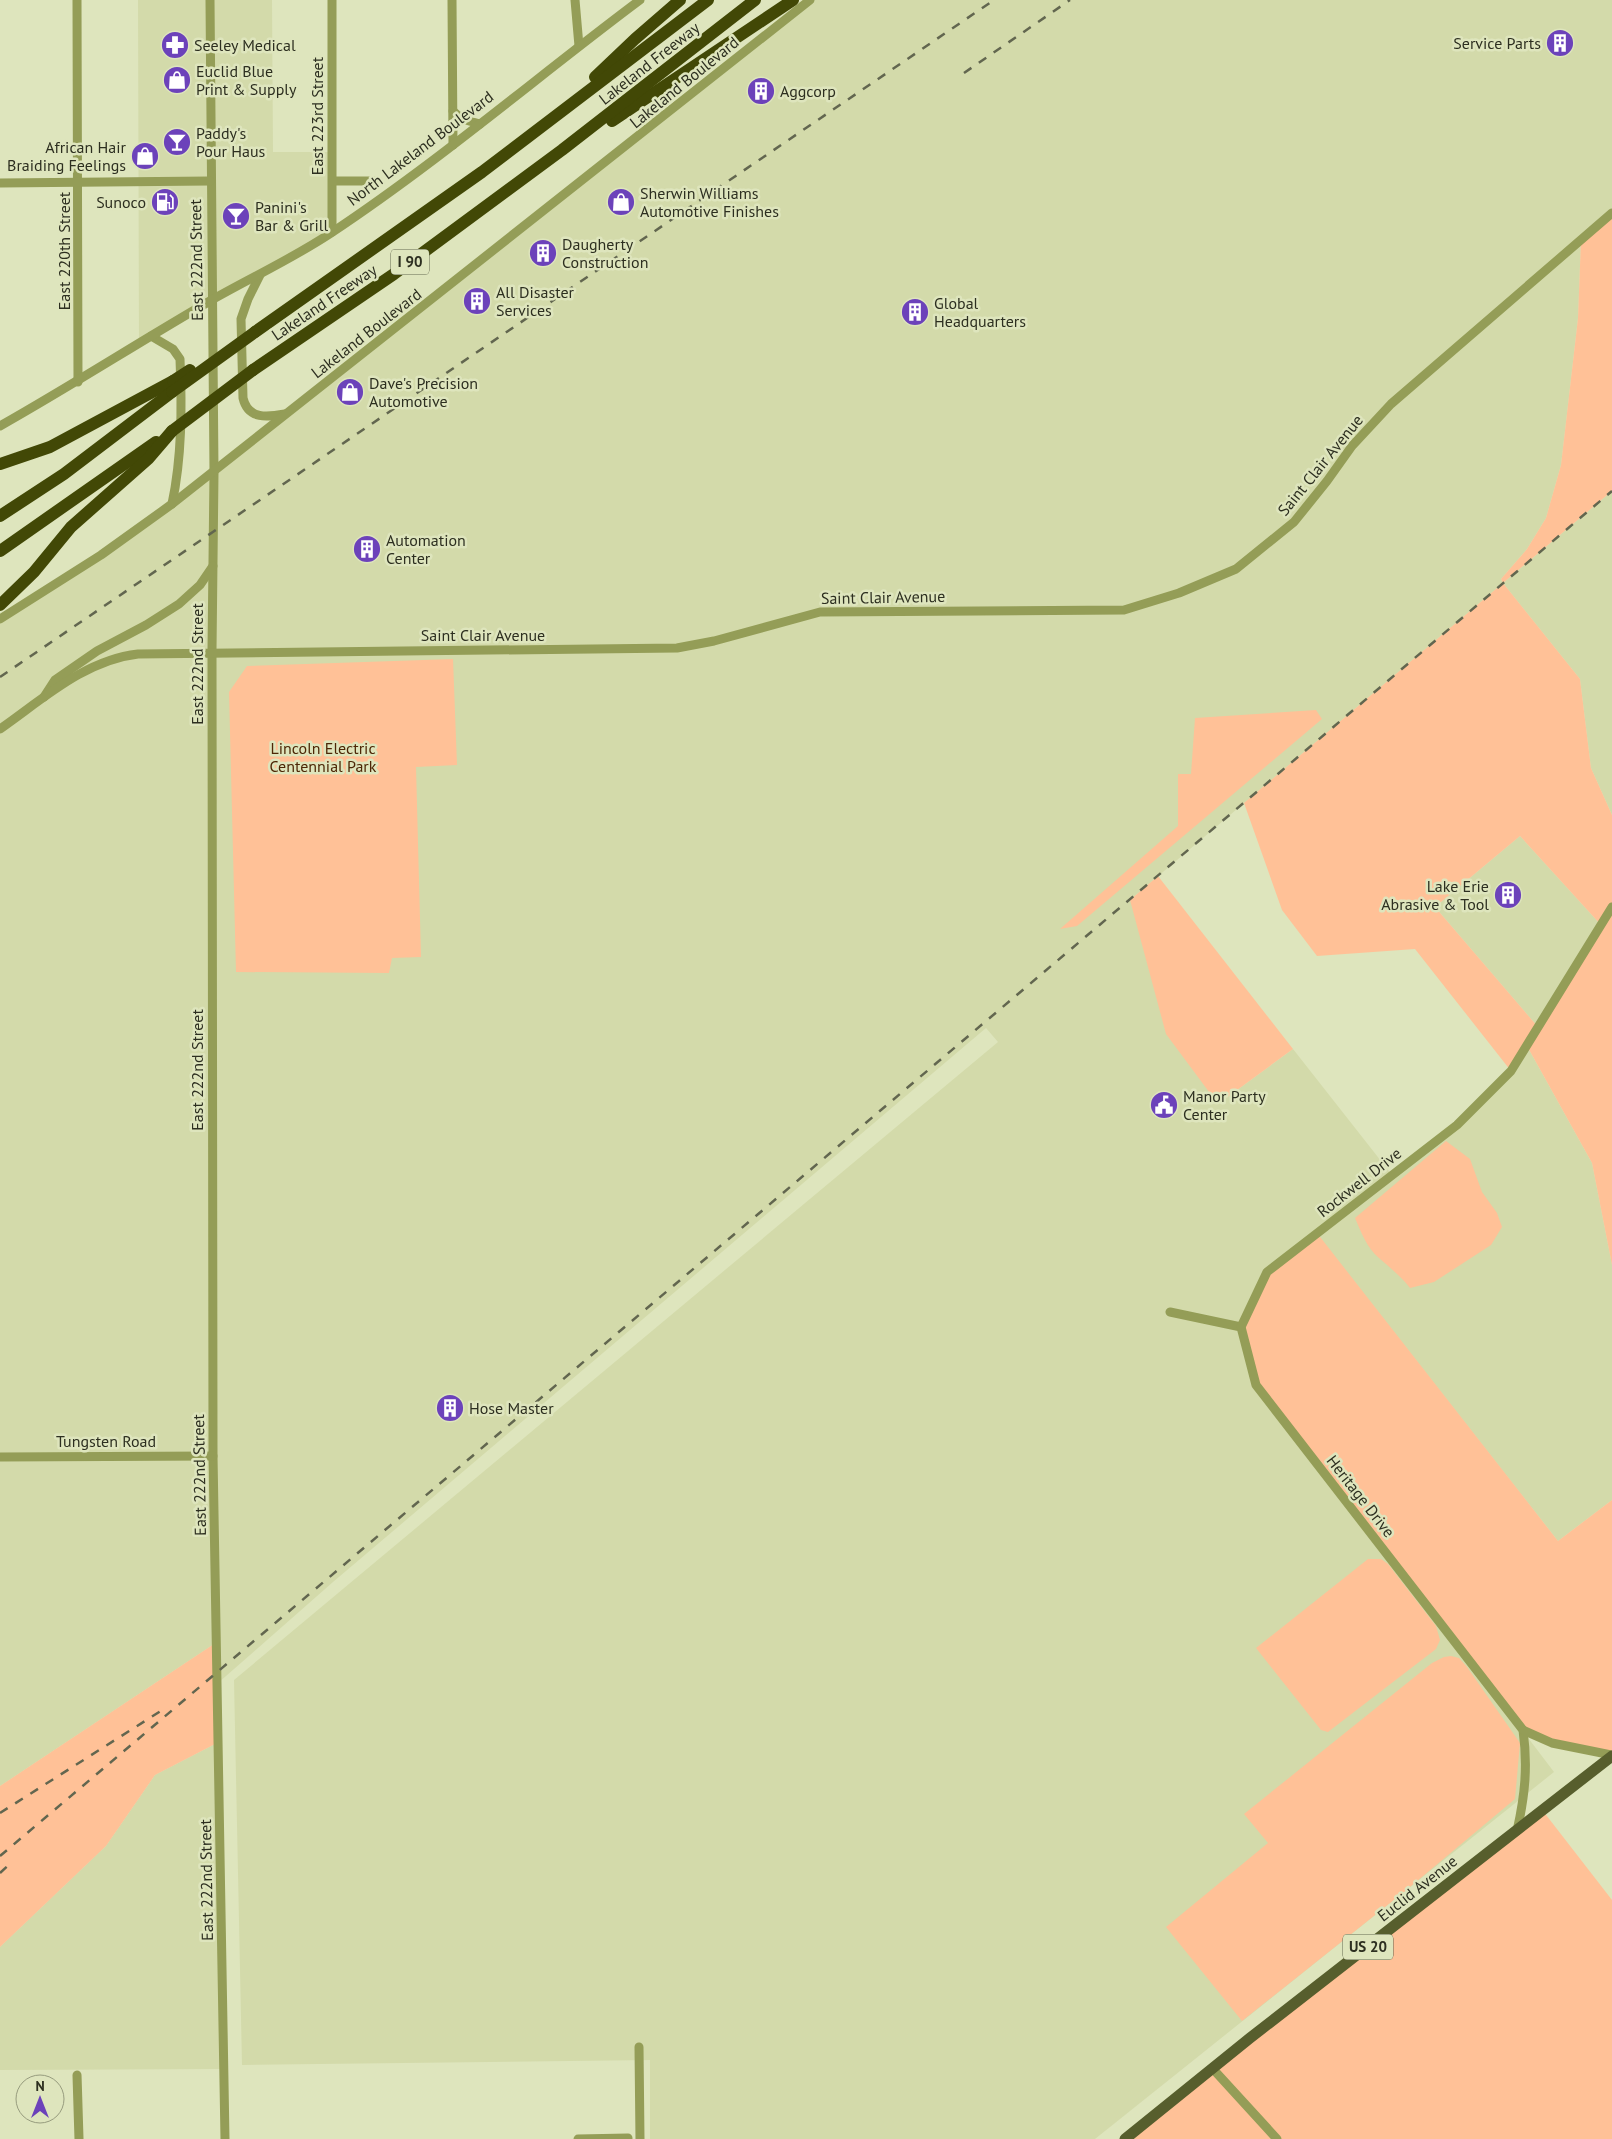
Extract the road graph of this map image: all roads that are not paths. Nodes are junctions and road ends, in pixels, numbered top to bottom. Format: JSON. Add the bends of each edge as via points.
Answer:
{"nodes":[{"id":1,"x":77,"y":0,"type":"edge"},
{"id":2,"x":210,"y":0,"type":"edge"},
{"id":3,"x":332,"y":0,"type":"edge"},
{"id":4,"x":452,"y":0,"type":"edge"},
{"id":5,"x":575,"y":0,"type":"edge"},
{"id":6,"x":640,"y":0,"type":"edge"},
{"id":7,"x":680,"y":0,"type":"edge"},
{"id":8,"x":708,"y":0,"type":"edge"},
{"id":9,"x":755,"y":0,"type":"edge"},
{"id":10,"x":793,"y":0,"type":"edge"},
{"id":11,"x":810,"y":0,"type":"edge"},
{"id":12,"x":579,"y":46,"type":"junction"},
{"id":13,"x":453,"y":111,"type":"junction"},
{"id":14,"x":555,"y":116,"type":"junction"},
{"id":15,"x":480,"y":124,"type":"junction"},
{"id":16,"x":453,"y":145,"type":"junction"},
{"id":17,"x":562,"y":150,"type":"junction"},
{"id":18,"x":210,"y":181,"type":"junction"},
{"id":19,"x":333,"y":181,"type":"junction"},
{"id":20,"x":378,"y":181,"type":"dead end"},
{"id":21,"x":79,"y":182,"type":"junction"},
{"id":22,"x":0,"y":183,"type":"edge"},
{"id":23,"x":1612,"y":213,"type":"edge"},
{"id":24,"x":332,"y":232,"type":"junction"},
{"id":25,"x":260,"y":275,"type":"junction"},
{"id":26,"x":211,"y":300,"type":"junction"},
{"id":27,"x":151,"y":336,"type":"junction"},
{"id":28,"x":78,"y":382,"type":"junction"},
{"id":29,"x":173,"y":386,"type":"junction"},
{"id":30,"x":288,"y":413,"type":"junction"},
{"id":31,"x":0,"y":426,"type":"edge"},
{"id":32,"x":172,"y":431,"type":"junction"},
{"id":33,"x":0,"y":464,"type":"edge"},
{"id":34,"x":214,"y":472,"type":"junction"},
{"id":35,"x":172,"y":504,"type":"junction"},
{"id":36,"x":0,"y":516,"type":"edge"},
{"id":37,"x":0,"y":551,"type":"edge"},
{"id":38,"x":213,"y":566,"type":"junction"},
{"id":39,"x":0,"y":605,"type":"edge"},
{"id":40,"x":0,"y":619,"type":"edge"},
{"id":41,"x":212,"y":652,"type":"junction"},
{"id":42,"x":43,"y":699,"type":"junction"},
{"id":43,"x":0,"y":729,"type":"edge"},
{"id":44,"x":1612,"y":907,"type":"edge"},
{"id":45,"x":1170,"y":1312,"type":"dead end"},
{"id":46,"x":1241,"y":1327,"type":"junction"},
{"id":47,"x":213,"y":1456,"type":"junction"},
{"id":48,"x":0,"y":1457,"type":"edge"},
{"id":49,"x":1522,"y":1730,"type":"junction"},
{"id":50,"x":1612,"y":1755,"type":"edge"},
{"id":51,"x":1517,"y":1831,"type":"junction"},
{"id":52,"x":639,"y":2047,"type":"dead end"},
{"id":53,"x":1213,"y":2069,"type":"junction"},
{"id":54,"x":77,"y":2075,"type":"dead end"},
{"id":55,"x":628,"y":2138,"type":"edge"},
{"id":56,"x":78,"y":2139,"type":"edge"},
{"id":57,"x":225,"y":2139,"type":"edge"},
{"id":58,"x":578,"y":2139,"type":"edge"},
{"id":59,"x":640,"y":2139,"type":"edge"},
{"id":60,"x":1124,"y":2139,"type":"edge"},
{"id":61,"x":1277,"y":2139,"type":"edge"}],
"edges":[{"from":1,"to":21,"type":"street","name":"East 220th Street"},
{"from":2,"to":18,"type":"street","name":"East 222nd Street"},
{"from":3,"to":19,"type":"street","name":"East 223rd Street"},
{"from":4,"to":13,"type":"street"},
{"from":5,"to":12,"type":"street"},
{"from":6,"to":12,"type":"street","name":"North Lakeland Boulevard"},
{"from":7,"to":14,"type":"highway"},
{"from":8,"to":14,"type":"highway","name":"Lakeland Freeway","number":"I 90"},
{"from":9,"to":17,"type":"highway","name":"Lakeland Freeway","number":"I 90"},
{"from":10,"to":17,"type":"highway","via":[[617,118]]},
{"from":11,"to":30,"type":"street","name":"Lakeland Boulevard"},
{"from":12,"to":15,"type":"street","name":"North Lakeland Boulevard"},
{"from":13,"to":15,"type":"street","via":[[462,119]]},
{"from":13,"to":16,"type":"street"},
{"from":14,"to":29,"type":"highway","name":"Lakeland Freeway","number":"I 90","bridge":true,"via":[[482,172]]},
{"from":15,"to":16,"type":"street","name":"North Lakeland Boulevard"},
{"from":16,"to":24,"type":"street","name":"North Lakeland Boulevard"},
{"from":17,"to":32,"type":"highway","name":"Lakeland Freeway","number":"I 90","bridge":true},
{"from":18,"to":21,"type":"street"},
{"from":18,"to":26,"type":"street","name":"East 222nd Street"},
{"from":19,"to":20,"type":"street"},
{"from":19,"to":24,"type":"street","name":"East 223rd Street"},
{"from":21,"to":22,"type":"street"},
{"from":21,"to":28,"type":"street","name":"East 220th Street"},
{"from":23,"to":41,"type":"street","name":"Saint Clair Avenue","via":[[1390,404],[1352,446],[1294,522],[1236,569],[1179,593],[1124,610],[820,612],[677,648]]},
{"from":24,"to":25,"type":"street","name":"North Lakeland Boulevard"},
{"from":25,"to":26,"type":"street","name":"North Lakeland Boulevard"},
{"from":25,"to":30,"type":"street","via":[[241,319],[242,398],[249,410],[259,416]]},
{"from":26,"to":27,"type":"street","name":"North Lakeland Boulevard"},
{"from":26,"to":34,"type":"street","name":"East 222nd Street"},
{"from":27,"to":28,"type":"street","name":"North Lakeland Boulevard"},
{"from":27,"to":35,"type":"street","via":[[173,349],[180,359],[180,450]]},
{"from":28,"to":31,"type":"street","name":"North Lakeland Boulevard"},
{"from":29,"to":33,"type":"highway","via":[[50,447]]},
{"from":29,"to":36,"type":"highway","via":[[64,474]]},
{"from":30,"to":34,"type":"street","name":"Lakeland Boulevard"},
{"from":32,"to":37,"type":"highway","name":"Lakeland Freeway","number":"I 90"},
{"from":32,"to":39,"type":"highway","via":[[148,459],[71,527],[34,572]]},
{"from":34,"to":35,"type":"street","name":"Lakeland Boulevard"},
{"from":34,"to":38,"type":"street","name":"East 222nd Street"},
{"from":35,"to":40,"type":"street","name":"Lakeland Boulevard","via":[[101,555]]},
{"from":38,"to":41,"type":"street","name":"East 222nd Street"},
{"from":38,"to":42,"type":"street","via":[[200,585],[179,604],[54,680]]},
{"from":41,"to":42,"type":"street","name":"Saint Clair Avenue","via":[[118,657],[81,673]]},
{"from":41,"to":47,"type":"street","name":"East 222nd Street"},
{"from":42,"to":43,"type":"street","name":"Saint Clair Avenue"},
{"from":44,"to":46,"type":"street","name":"Rockwell Drive","via":[[1511,1071],[1457,1125],[1267,1272]]},
{"from":45,"to":46,"type":"street"},
{"from":46,"to":49,"type":"street","name":"Heritage Drive","via":[[1256,1385]]},
{"from":47,"to":48,"type":"street","name":"Tungsten Road"},
{"from":47,"to":57,"type":"street","name":"East 222nd Street"},
{"from":49,"to":50,"type":"street","name":"Heritage Drive","via":[[1552,1743]]},
{"from":49,"to":51,"type":"street","name":"Heritage Drive","via":[[1526,1755],[1525,1796]]},
{"from":50,"to":51,"type":"main road","name":"Euclid Avenue","number":"US 20"},
{"from":51,"to":53,"type":"main road","name":"Euclid Avenue","number":"US 20"},
{"from":52,"to":59,"type":"street"},
{"from":53,"to":60,"type":"main road","name":"Euclid Avenue","number":"US 20"},
{"from":53,"to":61,"type":"street"},
{"from":54,"to":56,"type":"street"},
{"from":55,"to":58,"type":"street"}]}
